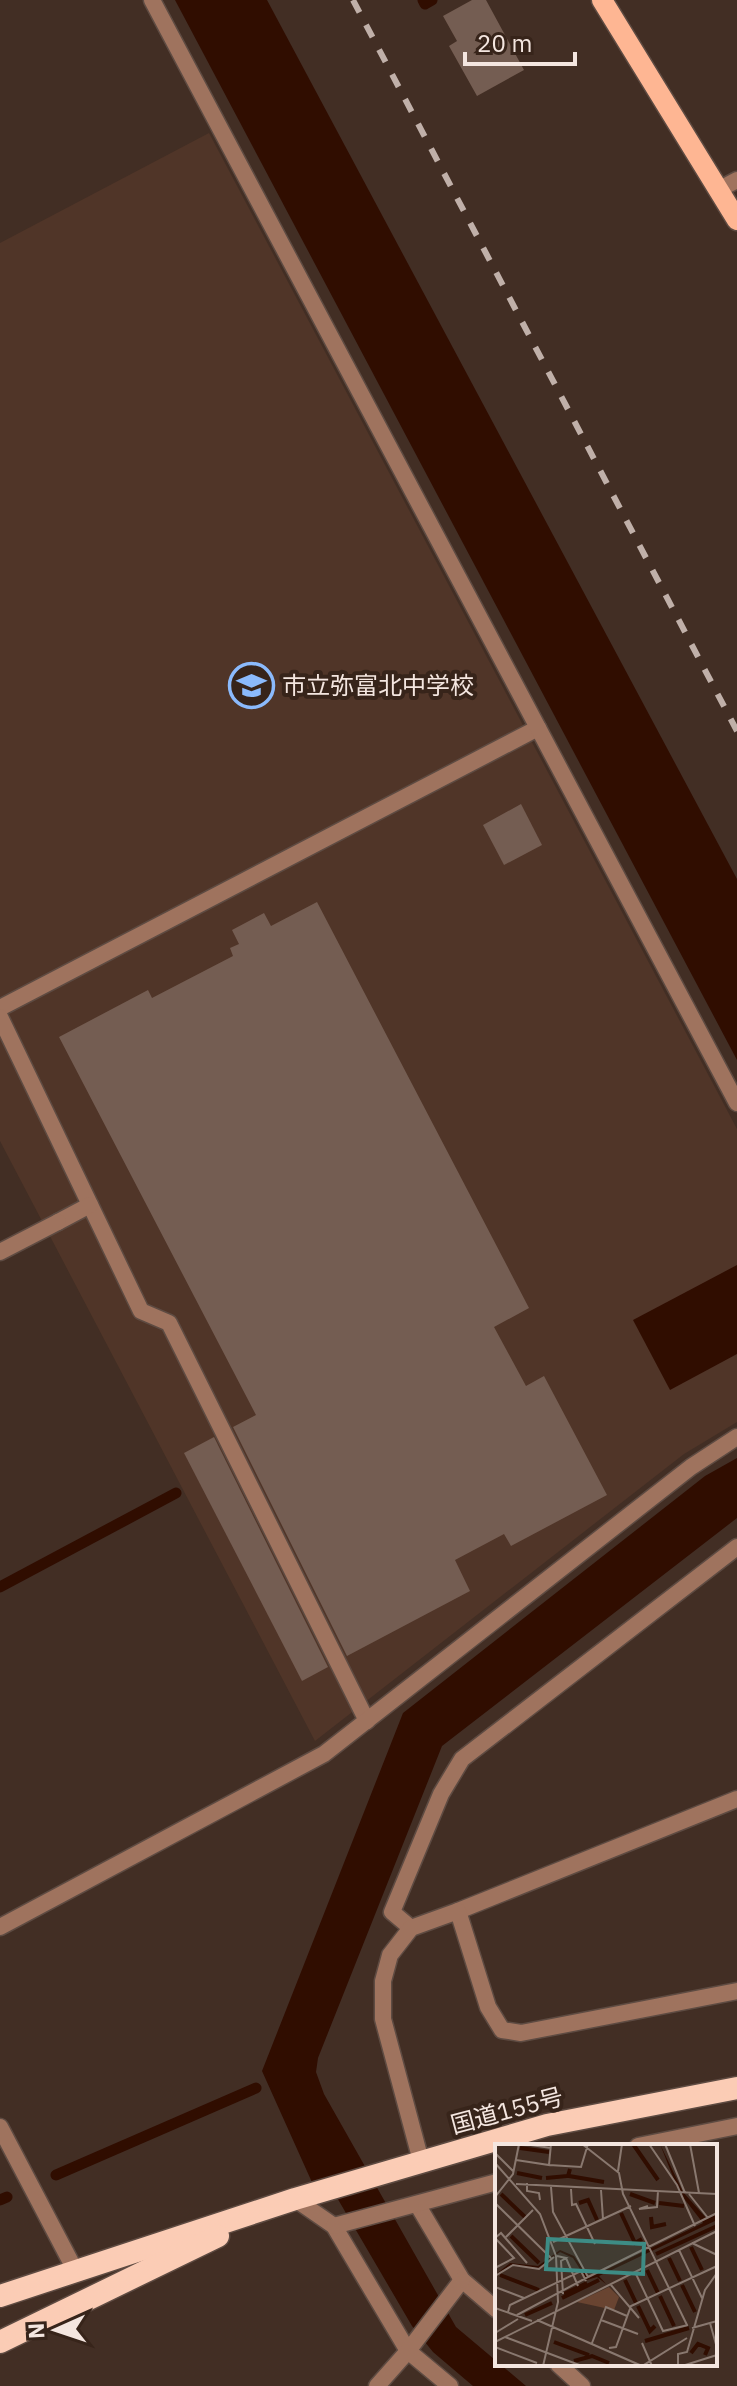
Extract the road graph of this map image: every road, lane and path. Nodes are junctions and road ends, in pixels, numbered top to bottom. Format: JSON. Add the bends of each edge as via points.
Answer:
{"nodes":[{"id":1,"x":152,"y":0,"type":"edge"},
{"id":2,"x":602,"y":0,"type":"edge"},
{"id":3,"x":728,"y":185,"type":"edge"},
{"id":4,"x":737,"y":220,"type":"edge"},
{"id":5,"x":538,"y":728,"type":"junction"},
{"id":6,"x":0,"y":1008,"type":"edge"},
{"id":7,"x":0,"y":1017,"type":"edge"},
{"id":8,"x":737,"y":1103,"type":"edge"},
{"id":9,"x":90,"y":1205,"type":"junction"},
{"id":10,"x":0,"y":1252,"type":"edge"},
{"id":11,"x":737,"y":1437,"type":"edge"},
{"id":12,"x":737,"y":1547,"type":"edge"},
{"id":13,"x":367,"y":1721,"type":"junction"},
{"id":14,"x":737,"y":1799,"type":"edge"},
{"id":15,"x":458,"y":1911,"type":"junction"},
{"id":16,"x":0,"y":1927,"type":"edge"},
{"id":17,"x":411,"y":1928,"type":"junction"},
{"id":18,"x":737,"y":1991,"type":"edge"},
{"id":19,"x":737,"y":2088,"type":"edge"},
{"id":20,"x":737,"y":2126,"type":"edge"},
{"id":21,"x":0,"y":2127,"type":"edge"},
{"id":22,"x":648,"y":2144,"type":"edge"},
{"id":23,"x":421,"y":2161,"type":"junction"},
{"id":24,"x":495,"y":2183,"type":"edge"},
{"id":25,"x":295,"y":2199,"type":"junction"},
{"id":26,"x":417,"y":2204,"type":"junction"},
{"id":27,"x":334,"y":2226,"type":"junction"},
{"id":28,"x":75,"y":2270,"type":"junction"},
{"id":29,"x":462,"y":2280,"type":"junction"},
{"id":30,"x":0,"y":2296,"type":"edge"},
{"id":31,"x":495,"y":2308,"type":"edge"},
{"id":32,"x":0,"y":2342,"type":"edge"},
{"id":33,"x":408,"y":2351,"type":"junction"},
{"id":34,"x":560,"y":2366,"type":"edge"},
{"id":35,"x":377,"y":2386,"type":"edge"},
{"id":36,"x":450,"y":2386,"type":"edge"},
{"id":37,"x":582,"y":2386,"type":"edge"}],
"edges":[{"from":1,"to":5,"type":"street"},
{"from":2,"to":3,"type":"main road"},
{"from":3,"to":4,"type":"main road"},
{"from":5,"to":6,"type":"street"},
{"from":5,"to":8,"type":"street"},
{"from":7,"to":9,"type":"street"},
{"from":9,"to":10,"type":"street"},
{"from":9,"to":13,"type":"street","via":[[141,1311],[169,1323]]},
{"from":11,"to":13,"type":"street","via":[[691,1467]]},
{"from":12,"to":17,"type":"street","via":[[462,1759],[441,1794],[392,1912]]},
{"from":13,"to":16,"type":"street","via":[[324,1754]]},
{"from":14,"to":15,"type":"street"},
{"from":15,"to":17,"type":"street"},
{"from":15,"to":18,"type":"street","via":[[488,2007],[502,2030],[521,2033]]},
{"from":17,"to":23,"type":"street","via":[[390,1955],[383,1981],[383,2019]]},
{"from":19,"to":23,"type":"highway","name":"国道155号","via":[[547,2125]]},
{"from":20,"to":22,"type":"street"},
{"from":21,"to":28,"type":"street"},
{"from":23,"to":25,"type":"highway","name":"国道155号"},
{"from":24,"to":26,"type":"street"},
{"from":25,"to":27,"type":"street"},
{"from":25,"to":28,"type":"highway","name":"国道155号"},
{"from":25,"to":32,"type":"highway","name":"国道155号"},
{"from":26,"to":27,"type":"street"},
{"from":26,"to":29,"type":"street"},
{"from":27,"to":33,"type":"street"},
{"from":28,"to":30,"type":"highway","name":"国道155号"},
{"from":29,"to":31,"type":"street"},
{"from":29,"to":33,"type":"street"},
{"from":33,"to":35,"type":"street"},
{"from":33,"to":36,"type":"street"},
{"from":34,"to":37,"type":"street"}]}
